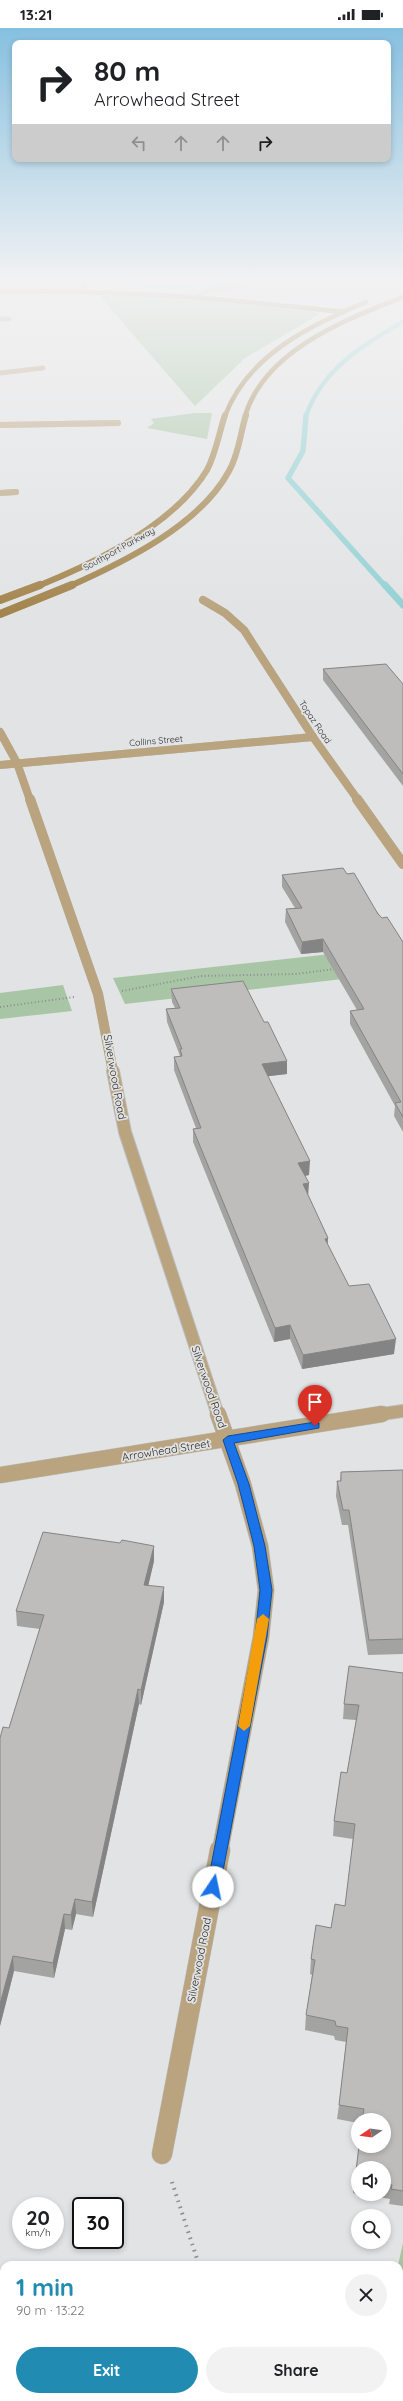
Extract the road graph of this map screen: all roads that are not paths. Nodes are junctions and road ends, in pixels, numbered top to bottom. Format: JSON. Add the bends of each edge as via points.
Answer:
{"nodes":[{"id":1,"x":234,"y":393,"type":"edge"},
{"id":2,"x":255,"y":393,"type":"edge"},
{"id":3,"x":118,"y":423,"type":"dead end"},
{"id":4,"x":0,"y":425,"type":"edge"},
{"id":5,"x":16,"y":492,"type":"dead end"},
{"id":6,"x":0,"y":493,"type":"edge"},
{"id":7,"x":0,"y":600,"type":"edge"},
{"id":8,"x":203,"y":600,"type":"dead end"},
{"id":9,"x":0,"y":614,"type":"edge"},
{"id":10,"x":0,"y":732,"type":"edge"},
{"id":11,"x":313,"y":737,"type":"junction"},
{"id":12,"x":17,"y":763,"type":"junction"},
{"id":13,"x":0,"y":766,"type":"edge"},
{"id":14,"x":403,"y":864,"type":"edge"},
{"id":15,"x":403,"y":1411,"type":"edge"},
{"id":16,"x":228,"y":1440,"type":"junction"},
{"id":17,"x":0,"y":1475,"type":"edge"},
{"id":18,"x":162,"y":2154,"type":"road end"}],
"edges":[{"from":1,"to":7,"type":"street","name":"Southport Parkway","via":[[208,469],[194,487],[167,513],[130,539],[85,564]]},
{"from":2,"to":9,"type":"street","name":"Southport Parkway","via":[[231,470],[217,489],[190,516],[153,542],[106,569],[46,597]]},
{"from":3,"to":4,"type":"street"},
{"from":5,"to":6,"type":"street"},
{"from":8,"to":11,"type":"street","name":"Topaz Road","via":[[225,613],[244,630]]},
{"from":10,"to":12,"type":"street","name":"Silverwood Road"},
{"from":11,"to":12,"type":"street","name":"Collins Street"},
{"from":11,"to":14,"type":"street","name":"Topaz Road"},
{"from":12,"to":13,"type":"street","name":"Collins Street"},
{"from":12,"to":16,"type":"street","name":"Silverwood Road","via":[[98,994],[125,1132]]},
{"from":15,"to":16,"type":"street","name":"Arrowhead Street"},
{"from":16,"to":17,"type":"street","name":"Arrowhead Street"},
{"from":16,"to":18,"type":"street","name":"Silverwood Road","via":[[260,1546],[266,1590],[261,1637]]}]}
